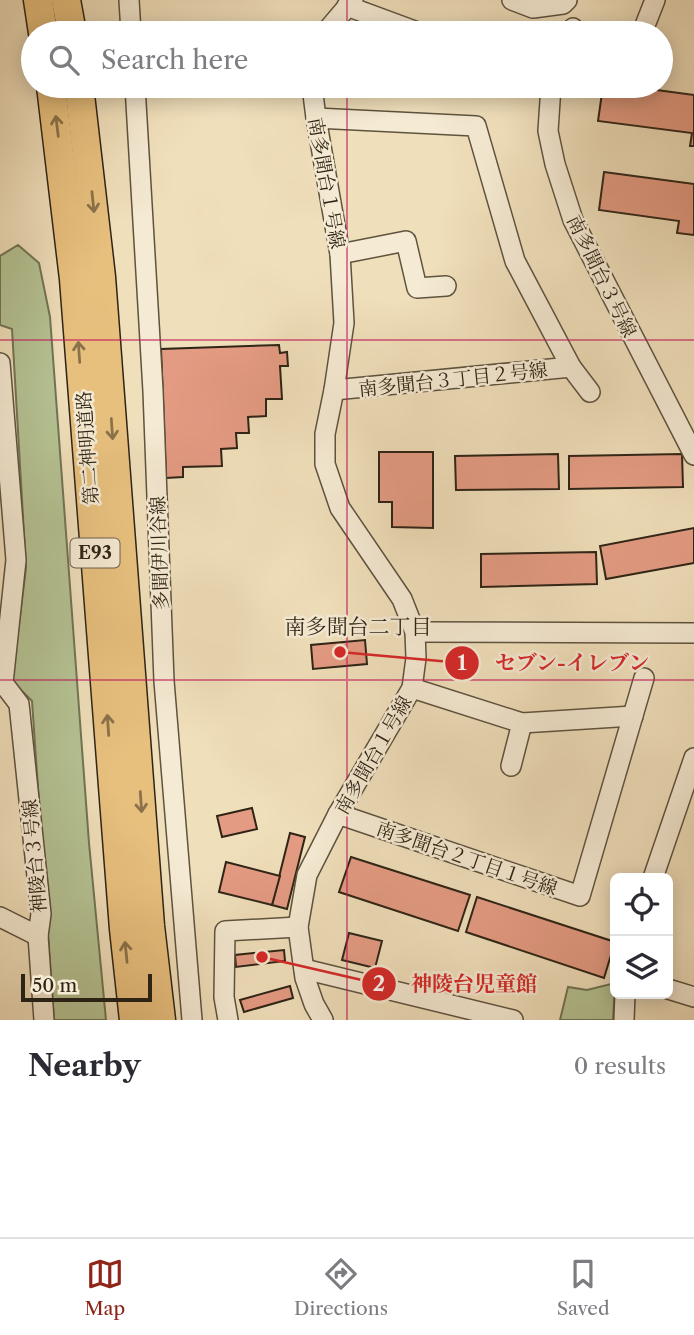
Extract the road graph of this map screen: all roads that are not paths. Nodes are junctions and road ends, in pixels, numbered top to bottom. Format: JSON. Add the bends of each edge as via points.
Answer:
{"nodes":[{"id":1,"x":38,"y":0,"type":"edge"},
{"id":2,"x":66,"y":0,"type":"edge"},
{"id":3,"x":129,"y":0,"type":"edge"},
{"id":4,"x":512,"y":0,"type":"edge"},
{"id":5,"x":567,"y":0,"type":"edge"},
{"id":6,"x":655,"y":0,"type":"edge"},
{"id":7,"x":350,"y":3,"type":"edge"},
{"id":8,"x":41,"y":21,"type":"edge"},
{"id":9,"x":70,"y":21,"type":"edge"},
{"id":10,"x":130,"y":21,"type":"edge"},
{"id":11,"x":335,"y":21,"type":"edge"},
{"id":12,"x":392,"y":21,"type":"edge"},
{"id":13,"x":647,"y":21,"type":"edge"},
{"id":14,"x":52,"y":98,"type":"edge"},
{"id":15,"x":80,"y":98,"type":"edge"},
{"id":16,"x":136,"y":98,"type":"edge"},
{"id":17,"x":314,"y":98,"type":"edge"},
{"id":18,"x":550,"y":98,"type":"edge"},
{"id":19,"x":316,"y":118,"type":"junction"},
{"id":20,"x":340,"y":254,"type":"junction"},
{"id":21,"x":446,"y":286,"type":"dead end"},
{"id":22,"x":0,"y":363,"type":"edge"},
{"id":23,"x":571,"y":367,"type":"junction"},
{"id":24,"x":334,"y":390,"type":"junction"},
{"id":25,"x":590,"y":392,"type":"dead end"},
{"id":26,"x":2,"y":400,"type":"edge"},
{"id":27,"x":694,"y":455,"type":"edge"},
{"id":28,"x":8,"y":559,"type":"edge"},
{"id":29,"x":415,"y":632,"type":"junction"},
{"id":30,"x":694,"y":634,"type":"edge"},
{"id":31,"x":4,"y":640,"type":"edge"},
{"id":32,"x":644,"y":678,"type":"dead end"},
{"id":33,"x":1,"y":686,"type":"edge"},
{"id":34,"x":412,"y":688,"type":"junction"},
{"id":35,"x":633,"y":716,"type":"junction"},
{"id":36,"x":522,"y":723,"type":"junction"},
{"id":37,"x":694,"y":758,"type":"edge"},
{"id":38,"x":511,"y":766,"type":"dead end"},
{"id":39,"x":338,"y":814,"type":"junction"},
{"id":40,"x":655,"y":873,"type":"edge"},
{"id":41,"x":0,"y":917,"type":"edge"},
{"id":42,"x":298,"y":927,"type":"junction"},
{"id":43,"x":38,"y":936,"type":"junction"},
{"id":44,"x":304,"y":969,"type":"junction"},
{"id":45,"x":673,"y":991,"type":"edge"},
{"id":46,"x":694,"y":997,"type":"edge"},
{"id":47,"x":625,"y":999,"type":"edge"},
{"id":48,"x":44,"y":1020,"type":"edge"},
{"id":49,"x":134,"y":1020,"type":"edge"},
{"id":50,"x":161,"y":1020,"type":"edge"},
{"id":51,"x":192,"y":1020,"type":"edge"},
{"id":52,"x":228,"y":1020,"type":"edge"},
{"id":53,"x":323,"y":1020,"type":"edge"},
{"id":54,"x":513,"y":1020,"type":"edge"},
{"id":55,"x":624,"y":1020,"type":"edge"}],
"edges":[{"from":1,"to":8,"type":"highway"},
{"from":2,"to":9,"type":"highway"},
{"from":3,"to":10,"type":"street"},
{"from":4,"to":5,"type":"street","via":[[533,8]]},
{"from":6,"to":13,"type":"street"},
{"from":7,"to":11,"type":"street"},
{"from":7,"to":12,"type":"street"},
{"from":49,"to":14,"type":"highway","name":"第二神明道路","number":"E93","one_way":true,"via":[[74,279]]},
{"from":15,"to":50,"type":"highway","name":"第二神明道路","number":"E93","one_way":true,"via":[[101,277]]},
{"from":16,"to":51,"type":"street","name":"多聞伊川谷線","via":[[164,681]]},
{"from":17,"to":19,"type":"street","name":"南多聞台１号線"},
{"from":18,"to":27,"type":"street","name":"南多聞台３号線","via":[[548,131],[573,220]]},
{"from":19,"to":20,"type":"street","name":"南多聞台１号線"},
{"from":19,"to":23,"type":"street","via":[[476,126],[515,261]]},
{"from":20,"to":21,"type":"street","via":[[407,241],[417,288]]},
{"from":20,"to":24,"type":"street","name":"南多聞台１号線","via":[[344,323]]},
{"from":22,"to":26,"type":"street","name":"神陵台３号線"},
{"from":23,"to":24,"type":"street","name":"南多聞台３丁目２号線"},
{"from":23,"to":25,"type":"street"},
{"from":24,"to":29,"type":"street","name":"南多聞台１号線","via":[[326,464],[340,508],[402,599]]},
{"from":26,"to":28,"type":"street","name":"神陵台３号線"},
{"from":28,"to":31,"type":"street","name":"神陵台３号線"},
{"from":29,"to":30,"type":"street"},
{"from":29,"to":34,"type":"street","name":"南多聞台１号線"},
{"from":31,"to":33,"type":"street","name":"神陵台３号線"},
{"from":32,"to":35,"type":"street","name":"南多聞台２丁目１号線"},
{"from":33,"to":43,"type":"street","name":"神陵台３号線","via":[[19,704],[41,914]]},
{"from":34,"to":36,"type":"street"},
{"from":34,"to":39,"type":"street","name":"南多聞台１号線"},
{"from":35,"to":36,"type":"street"},
{"from":35,"to":39,"type":"street","name":"南多聞台２丁目１号線","via":[[580,896]]},
{"from":36,"to":38,"type":"street"},
{"from":37,"to":40,"type":"street"},
{"from":39,"to":42,"type":"street","name":"南多聞台１号線","via":[[307,875]]},
{"from":41,"to":43,"type":"street"},
{"from":42,"to":44,"type":"street","name":"南多聞台１号線"},
{"from":42,"to":52,"type":"street","via":[[225,931]]},
{"from":43,"to":48,"type":"street","name":"神陵台３号線"},
{"from":44,"to":53,"type":"street","name":"南多聞台１号線"},
{"from":44,"to":54,"type":"street"},
{"from":45,"to":46,"type":"street"},
{"from":47,"to":55,"type":"street"}]}
